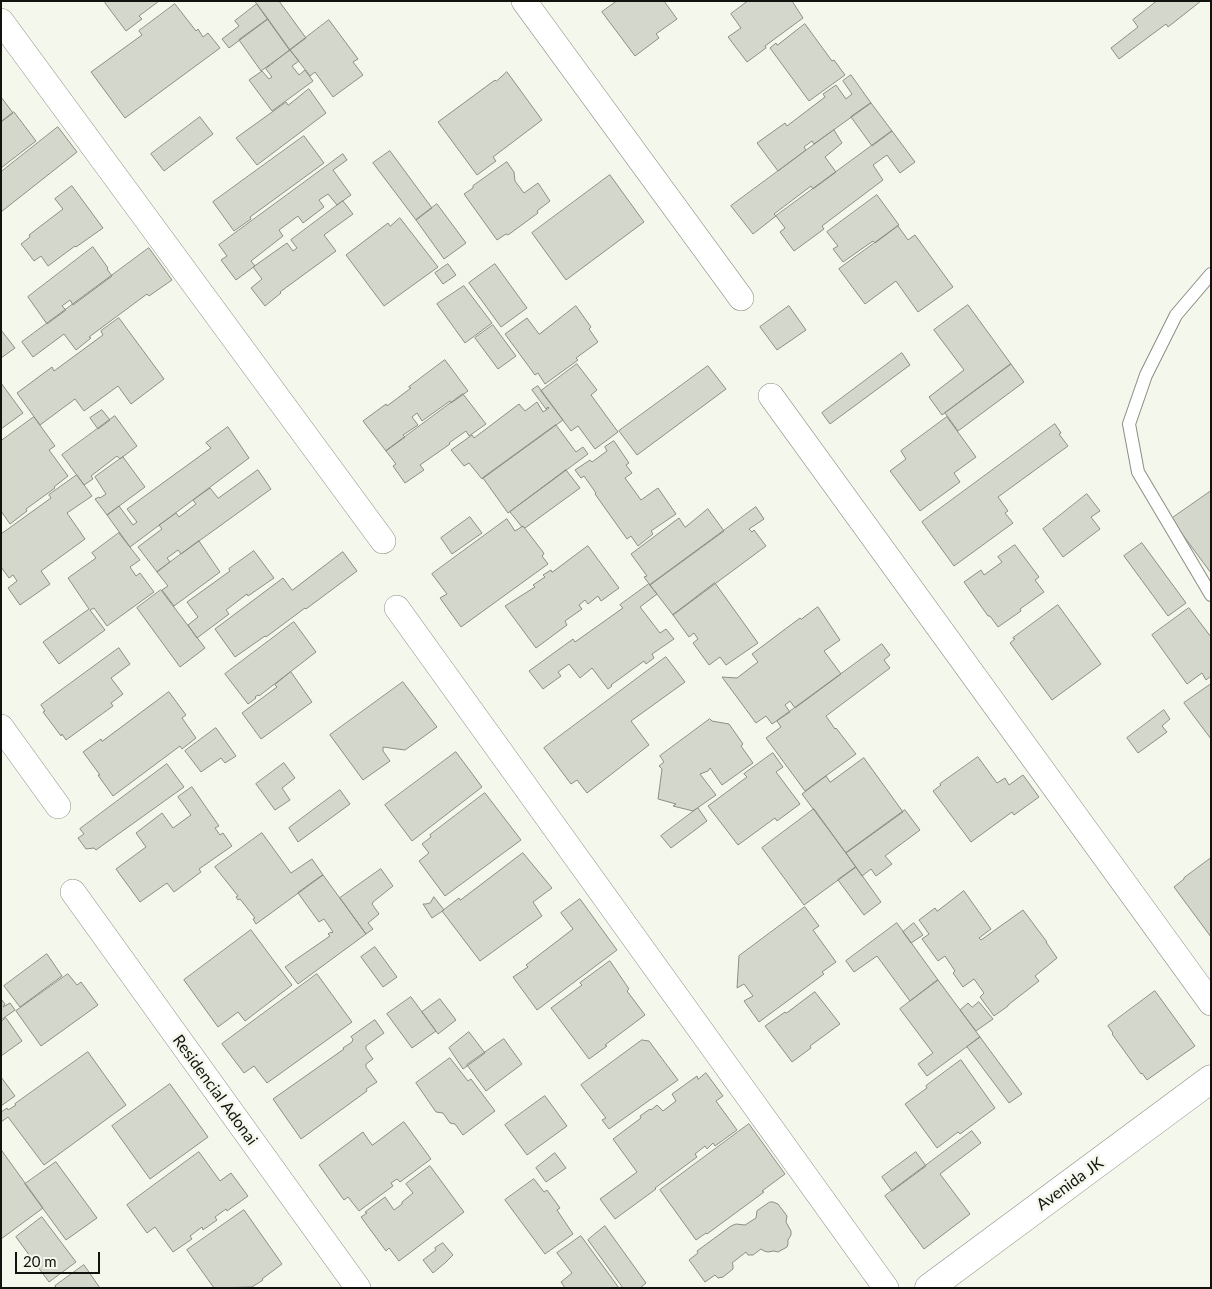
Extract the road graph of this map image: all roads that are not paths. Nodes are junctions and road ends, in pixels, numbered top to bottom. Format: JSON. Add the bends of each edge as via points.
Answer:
{"nodes":[{"id":1,"x":524,"y":1,"type":"edge"},
{"id":2,"x":1,"y":21,"type":"edge"},
{"id":3,"x":1211,"y":274,"type":"edge"},
{"id":4,"x":741,"y":298,"type":"dead end"},
{"id":5,"x":771,"y":396,"type":"dead end"},
{"id":6,"x":383,"y":541,"type":"dead end"},
{"id":7,"x":1211,"y":595,"type":"edge"},
{"id":8,"x":397,"y":608,"type":"dead end"},
{"id":9,"x":1,"y":727,"type":"edge"},
{"id":10,"x":58,"y":806,"type":"dead end"},
{"id":11,"x":73,"y":892,"type":"dead end"},
{"id":12,"x":1211,"y":1003,"type":"edge"},
{"id":13,"x":1211,"y":1080,"type":"edge"},
{"id":14,"x":358,"y":1288,"type":"edge"},
{"id":15,"x":886,"y":1288,"type":"edge"},
{"id":16,"x":929,"y":1288,"type":"edge"}],
"edges":[{"from":1,"to":4,"type":"street"},
{"from":2,"to":6,"type":"street"},
{"from":3,"to":7,"type":"lane","via":[[1176,315],[1146,375],[1129,424],[1138,472]]},
{"from":5,"to":12,"type":"street"},
{"from":8,"to":15,"type":"street"},
{"from":9,"to":10,"type":"street"},
{"from":11,"to":14,"type":"street","name":"Residencial Adonai"},
{"from":13,"to":16,"type":"street","name":"Avenida JK"}]}
